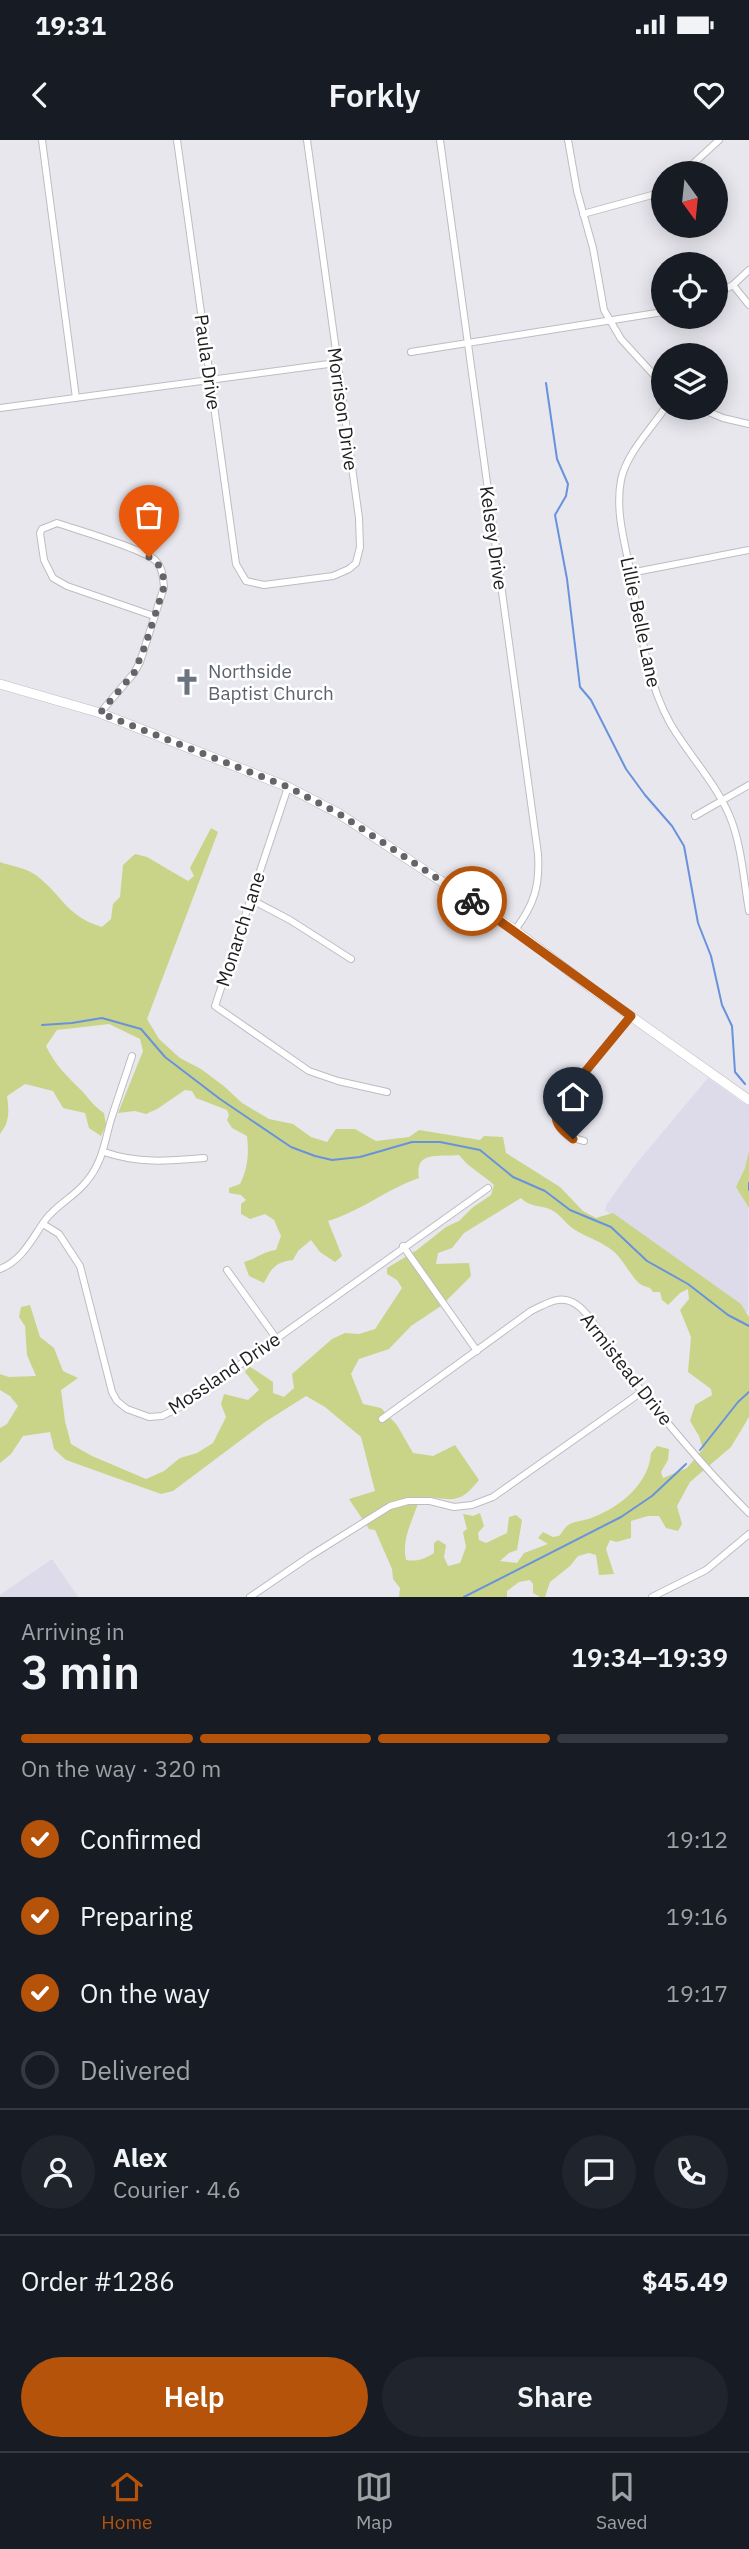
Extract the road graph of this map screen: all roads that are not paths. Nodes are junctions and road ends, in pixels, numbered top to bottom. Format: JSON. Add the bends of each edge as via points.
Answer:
{"nodes":[{"id":1,"x":41,"y":140,"type":"edge"},
{"id":2,"x":177,"y":140,"type":"edge"},
{"id":3,"x":307,"y":140,"type":"edge"},
{"id":4,"x":440,"y":140,"type":"edge"},
{"id":5,"x":568,"y":140,"type":"edge"},
{"id":6,"x":719,"y":140,"type":"edge"},
{"id":7,"x":696,"y":161,"type":"edge"},
{"id":8,"x":651,"y":195,"type":"edge"},
{"id":9,"x":583,"y":214,"type":"junction"},
{"id":10,"x":749,"y":270,"type":"edge"},
{"id":11,"x":733,"y":285,"type":"junction"},
{"id":12,"x":728,"y":288,"type":"edge"},
{"id":13,"x":749,"y":306,"type":"edge"},
{"id":14,"x":651,"y":314,"type":"edge"},
{"id":15,"x":610,"y":321,"type":"junction"},
{"id":16,"x":468,"y":343,"type":"junction"},
{"id":17,"x":411,"y":352,"type":"dead end"},
{"id":18,"x":336,"y":363,"type":"junction"},
{"id":19,"x":651,"y":372,"type":"edge"},
{"id":20,"x":210,"y":378,"type":"junction"},
{"id":21,"x":76,"y":398,"type":"junction"},
{"id":22,"x":0,"y":408,"type":"edge"},
{"id":23,"x":728,"y":419,"type":"edge"},
{"id":24,"x":658,"y":420,"type":"edge"},
{"id":25,"x":749,"y":424,"type":"edge"},
{"id":26,"x":748,"y":552,"type":"edge"},
{"id":27,"x":630,"y":573,"type":"junction"},
{"id":28,"x":246,"y":580,"type":"joint"},
{"id":29,"x":154,"y":616,"type":"junction"},
{"id":30,"x":0,"y":684,"type":"edge"},
{"id":31,"x":100,"y":713,"type":"junction"},
{"id":32,"x":749,"y":785,"type":"edge"},
{"id":33,"x":288,"y":787,"type":"junction"},
{"id":34,"x":722,"y":801,"type":"junction"},
{"id":35,"x":695,"y":816,"type":"dead end"},
{"id":36,"x":250,"y":899,"type":"junction"},
{"id":37,"x":749,"y":911,"type":"edge"},
{"id":38,"x":514,"y":930,"type":"junction"},
{"id":39,"x":351,"y":959,"type":"dead end"},
{"id":40,"x":631,"y":1016,"type":"junction"},
{"id":41,"x":132,"y":1056,"type":"dead end"},
{"id":42,"x":387,"y":1091,"type":"dead end"},
{"id":43,"x":749,"y":1100,"type":"edge"},
{"id":44,"x":584,"y":1141,"type":"dead end"},
{"id":45,"x":104,"y":1152,"type":"junction"},
{"id":46,"x":204,"y":1158,"type":"dead end"},
{"id":47,"x":488,"y":1188,"type":"dead end"},
{"id":48,"x":43,"y":1224,"type":"junction"},
{"id":49,"x":403,"y":1246,"type":"junction"},
{"id":50,"x":0,"y":1269,"type":"edge"},
{"id":51,"x":227,"y":1270,"type":"dead end"},
{"id":52,"x":276,"y":1338,"type":"junction"},
{"id":53,"x":477,"y":1351,"type":"junction"},
{"id":54,"x":643,"y":1391,"type":"junction"},
{"id":55,"x":383,"y":1419,"type":"dead end"},
{"id":56,"x":749,"y":1513,"type":"edge"},
{"id":57,"x":749,"y":1534,"type":"edge"},
{"id":58,"x":250,"y":1597,"type":"edge"},
{"id":59,"x":652,"y":1597,"type":"edge"}],
"edges":[{"from":1,"to":21,"type":"street"},
{"from":2,"to":20,"type":"street","name":"Paula Drive"},
{"from":3,"to":18,"type":"street","name":"Morrison Drive"},
{"from":4,"to":16,"type":"street","name":"Kelsey Drive"},
{"from":5,"to":9,"type":"street"},
{"from":6,"to":7,"type":"street"},
{"from":8,"to":9,"type":"street"},
{"from":9,"to":15,"type":"street"},
{"from":10,"to":11,"type":"street"},
{"from":11,"to":12,"type":"street"},
{"from":11,"to":13,"type":"street"},
{"from":14,"to":15,"type":"street"},
{"from":15,"to":16,"type":"street"},
{"from":15,"to":19,"type":"street"},
{"from":16,"to":17,"type":"street"},
{"from":16,"to":38,"type":"street","name":"Kelsey Drive","via":[[538,855],[539,882]]},
{"from":18,"to":20,"type":"street"},
{"from":18,"to":28,"type":"street","name":"Morrison Drive","via":[[359,518],[356,564],[333,576],[264,585]]},
{"from":20,"to":21,"type":"street"},
{"from":20,"to":28,"type":"street","name":"Paula Drive","via":[[232,547],[238,571]]},
{"from":21,"to":22,"type":"street"},
{"from":23,"to":25,"type":"street"},
{"from":24,"to":27,"type":"street","name":"Lillie Belle Lane","via":[[626,465],[621,481],[621,521]]},
{"from":26,"to":27,"type":"street"},
{"from":27,"to":34,"type":"street","name":"Lillie Belle Lane","via":[[660,701]]},
{"from":29,"to":29,"type":"street","via":[[164,587],[155,561],[57,523],[42,529],[44,560],[53,578]]},
{"from":29,"to":31,"type":"street","via":[[134,673]]},
{"from":30,"to":31,"type":"main road"},
{"from":31,"to":33,"type":"main road"},
{"from":32,"to":34,"type":"street"},
{"from":33,"to":36,"type":"street","name":"Monarch Lane"},
{"from":33,"to":38,"type":"main road","via":[[338,813]]},
{"from":34,"to":35,"type":"street"},
{"from":34,"to":37,"type":"street","name":"Lillie Belle Lane","via":[[733,826]]},
{"from":36,"to":39,"type":"street"},
{"from":36,"to":42,"type":"street","name":"Monarch Lane","via":[[215,1006],[309,1071]]},
{"from":38,"to":40,"type":"main road"},
{"from":40,"to":43,"type":"main road"},
{"from":40,"to":44,"type":"street","via":[[557,1106],[560,1129]]},
{"from":41,"to":45,"type":"street"},
{"from":45,"to":46,"type":"street","via":[[153,1162]]},
{"from":45,"to":48,"type":"street","via":[[86,1182]]},
{"from":47,"to":49,"type":"street","name":"Mossland Drive"},
{"from":48,"to":50,"type":"street","via":[[21,1256]]},
{"from":48,"to":52,"type":"street","name":"Mossland Drive","via":[[59,1234],[80,1266],[112,1392],[137,1414],[149,1417],[172,1412]]},
{"from":49,"to":52,"type":"street","name":"Mossland Drive"},
{"from":49,"to":53,"type":"street"},
{"from":51,"to":52,"type":"street"},
{"from":53,"to":54,"type":"street","name":"Armistead Drive","via":[[531,1311],[564,1299],[586,1314]]},
{"from":53,"to":55,"type":"street","name":"Armistead Drive"},
{"from":54,"to":56,"type":"street","name":"Armistead Drive"},
{"from":54,"to":58,"type":"street","via":[[493,1497],[458,1506],[408,1501],[390,1506]]},
{"from":57,"to":59,"type":"street","via":[[706,1570]]}]}
